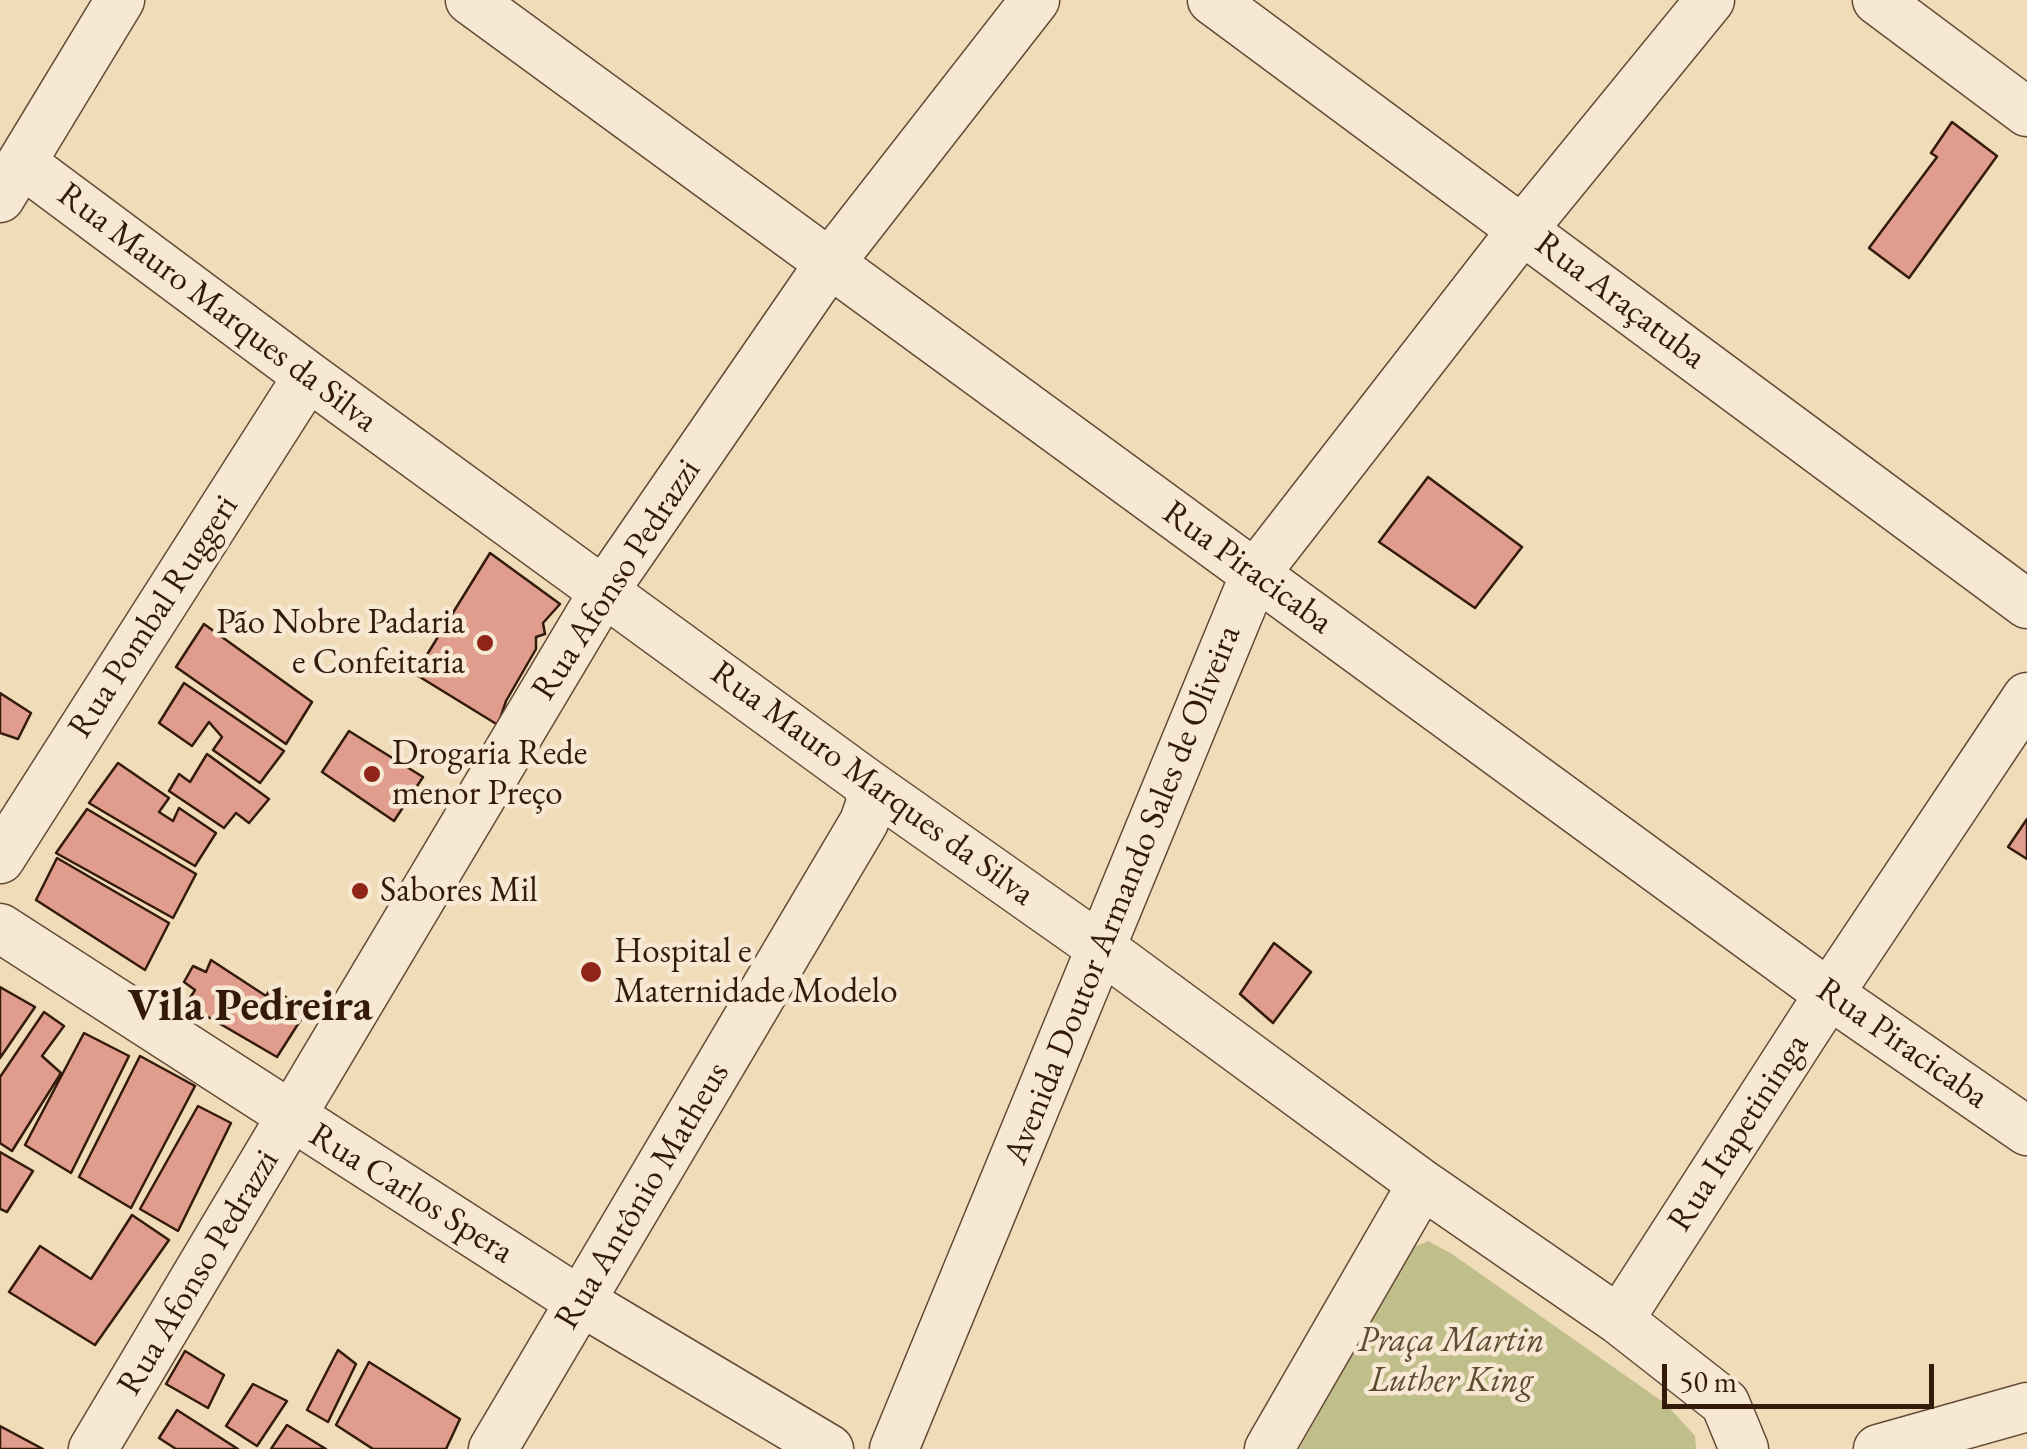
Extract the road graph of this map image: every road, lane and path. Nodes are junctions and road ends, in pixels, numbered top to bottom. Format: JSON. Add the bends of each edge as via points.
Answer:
{"nodes":[{"id":1,"x":120,"y":0,"type":"edge"},
{"id":2,"x":470,"y":0,"type":"edge"},
{"id":3,"x":1035,"y":0,"type":"edge"},
{"id":4,"x":1212,"y":0,"type":"edge"},
{"id":5,"x":1710,"y":0,"type":"edge"},
{"id":6,"x":1877,"y":0,"type":"edge"},
{"id":7,"x":2027,"y":112,"type":"edge"},
{"id":8,"x":11,"y":180,"type":"edge"},
{"id":9,"x":1523,"y":229,"type":"junction"},
{"id":10,"x":829,"y":264,"type":"junction"},
{"id":11,"x":308,"y":376,"type":"junction"},
{"id":12,"x":1255,"y":574,"type":"junction"},
{"id":13,"x":604,"y":591,"type":"junction"},
{"id":14,"x":2027,"y":604,"type":"edge"},
{"id":15,"x":2027,"y":696,"type":"edge"},
{"id":16,"x":868,"y":784,"type":"junction"},
{"id":17,"x":0,"y":859,"type":"edge"},
{"id":18,"x":0,"y":928,"type":"edge"},
{"id":19,"x":1101,"y":948,"type":"junction"},
{"id":20,"x":1829,"y":994,"type":"junction"},
{"id":21,"x":291,"y":1118,"type":"junction"},
{"id":22,"x":2027,"y":1132,"type":"edge"},
{"id":23,"x":1422,"y":1184,"type":"junction"},
{"id":24,"x":581,"y":1301,"type":"junction"},
{"id":25,"x":1619,"y":1320,"type":"junction"},
{"id":26,"x":2027,"y":1407,"type":"edge"},
{"id":27,"x":93,"y":1449,"type":"edge"},
{"id":28,"x":493,"y":1449,"type":"edge"},
{"id":29,"x":829,"y":1449,"type":"edge"},
{"id":30,"x":894,"y":1449,"type":"edge"},
{"id":31,"x":1269,"y":1449,"type":"edge"},
{"id":32,"x":1744,"y":1449,"type":"edge"},
{"id":33,"x":1878,"y":1449,"type":"edge"}],
"edges":[{"from":1,"to":8,"type":"street"},
{"from":2,"to":10,"type":"street","name":"Rua Piracicaba"},
{"from":3,"to":10,"type":"street","name":"Rua Afonso Pedrazzi"},
{"from":4,"to":9,"type":"street","name":"Rua Araçatuba"},
{"from":5,"to":9,"type":"street","name":"Avenida Doutor Armando Sales de Oliveira"},
{"from":6,"to":7,"type":"street"},
{"from":8,"to":11,"type":"street","name":"Rua Mauro Marques da Silva"},
{"from":9,"to":12,"type":"street","name":"Avenida Doutor Armando Sales de Oliveira"},
{"from":9,"to":14,"type":"street","name":"Rua Araçatuba"},
{"from":10,"to":12,"type":"street","name":"Rua Piracicaba"},
{"from":10,"to":13,"type":"street","name":"Rua Afonso Pedrazzi"},
{"from":11,"to":13,"type":"street","name":"Rua Mauro Marques da Silva"},
{"from":11,"to":17,"type":"street","name":"Rua Pombal Ruggeri"},
{"from":12,"to":19,"type":"street","name":"Avenida Doutor Armando Sales de Oliveira"},
{"from":12,"to":20,"type":"street","name":"Rua Piracicaba"},
{"from":13,"to":16,"type":"street","name":"Rua Mauro Marques da Silva"},
{"from":13,"to":21,"type":"street","name":"Rua Afonso Pedrazzi"},
{"from":15,"to":20,"type":"street","name":"Rua Itapetininga"},
{"from":16,"to":19,"type":"street","name":"Rua Mauro Marques da Silva"},
{"from":16,"to":24,"type":"street","name":"Rua Antônio Matheus","via":[[872,802],[864,822]]},
{"from":18,"to":21,"type":"street","name":"Rua Carlos Spera"},
{"from":19,"to":23,"type":"street","name":"Rua Mauro Marques da Silva"},
{"from":19,"to":30,"type":"street","name":"Avenida Doutor Armando Sales de Oliveira"},
{"from":20,"to":22,"type":"street","name":"Rua Piracicaba"},
{"from":20,"to":25,"type":"street","name":"Rua Itapetininga"},
{"from":21,"to":24,"type":"street","name":"Rua Carlos Spera"},
{"from":21,"to":27,"type":"street","name":"Rua Afonso Pedrazzi"},
{"from":23,"to":25,"type":"street","name":"Rua Mauro Marques da Silva"},
{"from":23,"to":31,"type":"street"},
{"from":24,"to":28,"type":"street","name":"Rua Antônio Matheus"},
{"from":24,"to":29,"type":"street","name":"Rua Carlos Spera"},
{"from":25,"to":32,"type":"street","name":"Rua Mauro Marques da Silva","via":[[1725,1402]]},
{"from":26,"to":33,"type":"street"}]}
